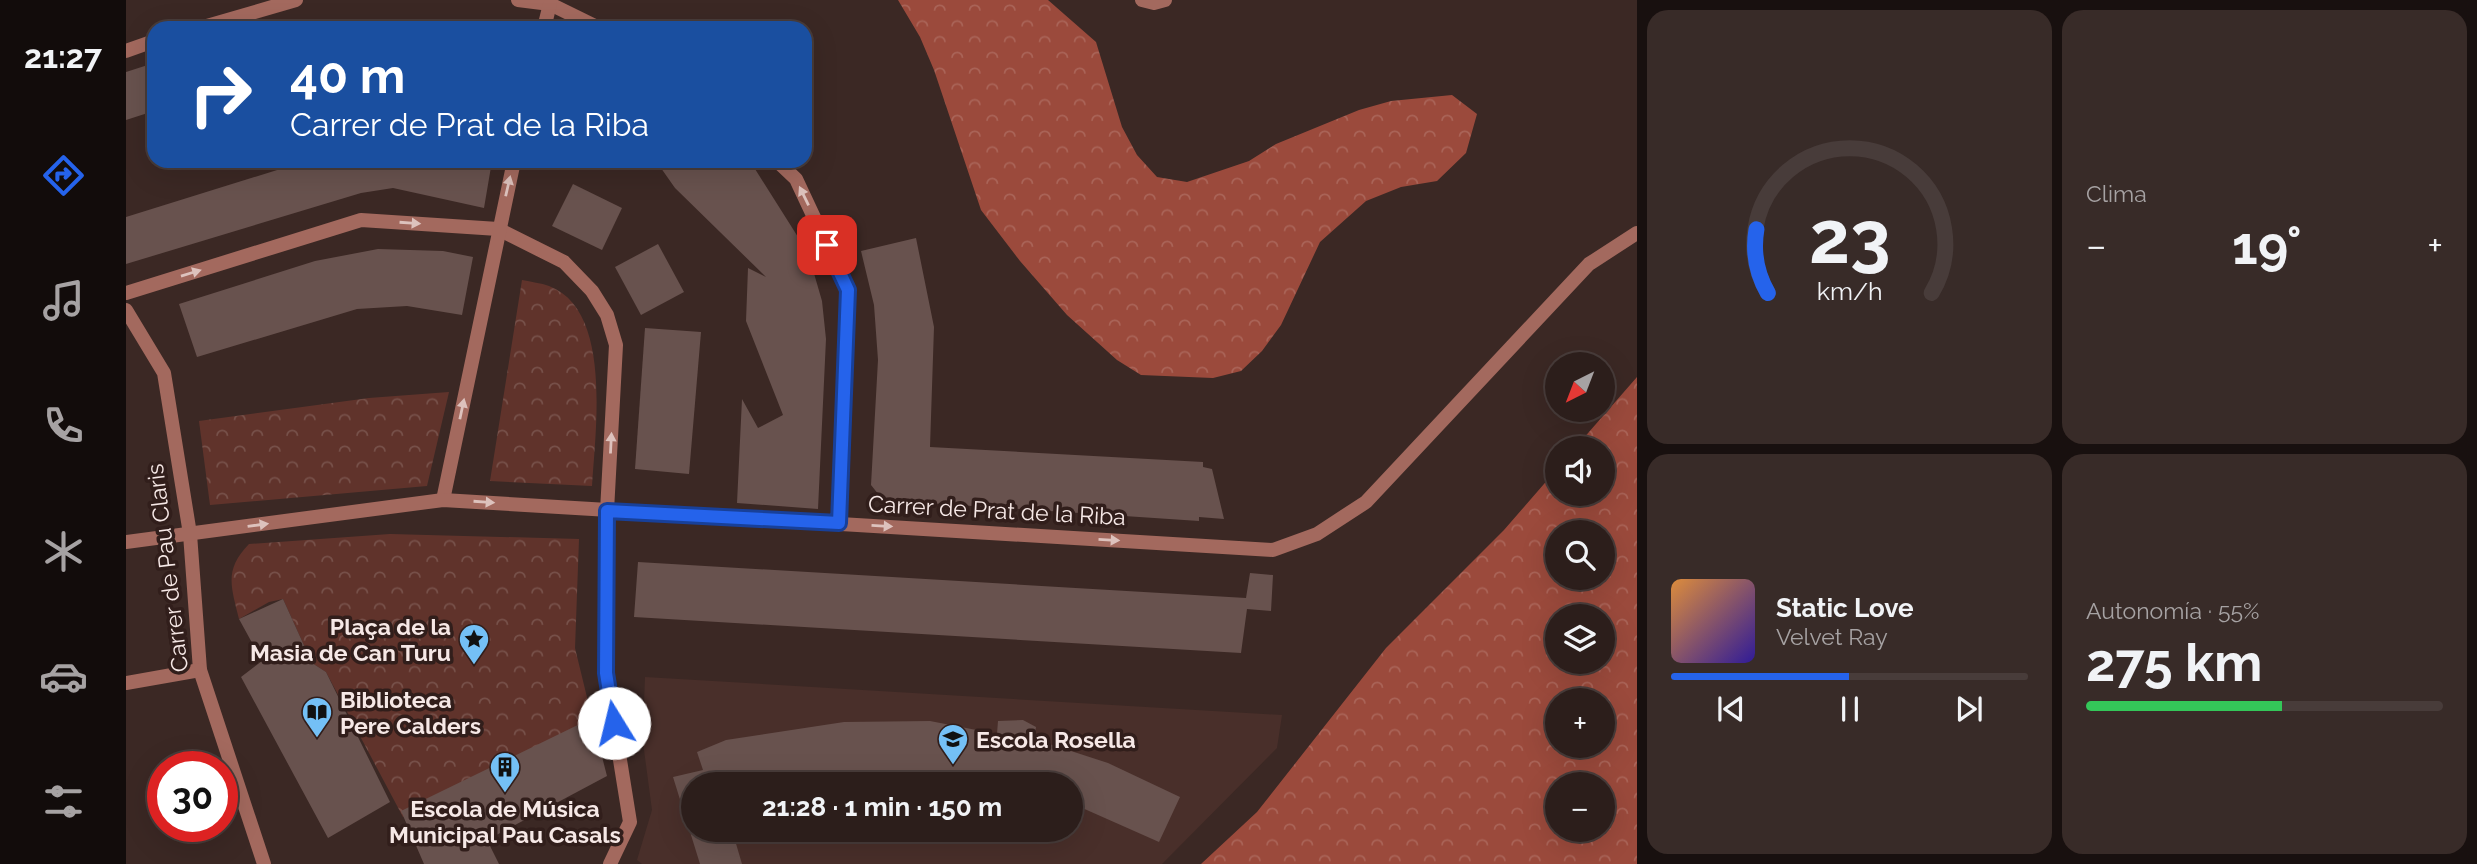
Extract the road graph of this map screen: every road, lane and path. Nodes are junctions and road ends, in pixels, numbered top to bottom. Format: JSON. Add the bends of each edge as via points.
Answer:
{"nodes":[{"id":1,"x":296,"y":0,"type":"edge"},
{"id":2,"x":518,"y":0,"type":"edge"},
{"id":3,"x":1142,"y":0,"type":"edge"},
{"id":4,"x":1164,"y":0,"type":"edge"},
{"id":5,"x":550,"y":4,"type":"junction"},
{"id":6,"x":224,"y":21,"type":"edge"},
{"id":7,"x":546,"y":21,"type":"edge"},
{"id":8,"x":585,"y":21,"type":"edge"},
{"id":9,"x":147,"y":44,"type":"edge"},
{"id":10,"x":126,"y":51,"type":"edge"},
{"id":11,"x":512,"y":168,"type":"edge"},
{"id":12,"x":784,"y":168,"type":"edge"},
{"id":13,"x":498,"y":229,"type":"junction"},
{"id":14,"x":1637,"y":233,"type":"edge"},
{"id":15,"x":126,"y":293,"type":"edge"},
{"id":16,"x":126,"y":310,"type":"edge"},
{"id":17,"x":443,"y":500,"type":"junction"},
{"id":18,"x":607,"y":511,"type":"junction"},
{"id":19,"x":839,"y":523,"type":"junction"},
{"id":20,"x":190,"y":534,"type":"junction"},
{"id":21,"x":126,"y":541,"type":"edge"},
{"id":22,"x":200,"y":670,"type":"junction"},
{"id":23,"x":126,"y":683,"type":"edge"},
{"id":24,"x":264,"y":864,"type":"edge"},
{"id":25,"x":610,"y":864,"type":"edge"}],
"edges":[{"from":1,"to":6,"type":"street"},
{"from":2,"to":5,"type":"street"},
{"from":3,"to":4,"type":"street"},
{"from":5,"to":7,"type":"street"},
{"from":5,"to":8,"type":"street"},
{"from":9,"to":10,"type":"street"},
{"from":13,"to":11,"type":"street","one_way":true},
{"from":19,"to":12,"type":"street","one_way":true,"via":[[848,290],[796,179]]},
{"from":15,"to":13,"type":"street","one_way":true,"via":[[361,220]]},
{"from":17,"to":13,"type":"street","one_way":true},
{"from":18,"to":13,"type":"street","one_way":true,"via":[[616,345],[607,315],[564,261]]},
{"from":19,"to":14,"type":"street","name":"Carrer de Prat de la Riba","one_way":true,"via":[[1273,550],[1317,534],[1366,502],[1588,264]]},
{"from":16,"to":20,"type":"street","name":"Carrer de Pau Claris","via":[[164,373]]},
{"from":17,"to":18,"type":"street","name":"Carrer de Prat de la Riba","one_way":true},
{"from":20,"to":17,"type":"street","name":"Carrer de Prat de la Riba","one_way":true},
{"from":18,"to":19,"type":"street","name":"Carrer de Prat de la Riba"},
{"from":18,"to":25,"type":"street","via":[[606,673],[630,822]]},
{"from":20,"to":21,"type":"street","name":"Carrer de Prat de la Riba"},
{"from":20,"to":22,"type":"street","name":"Carrer de Pau Claris"},
{"from":22,"to":23,"type":"street"},
{"from":22,"to":24,"type":"street","name":"Carrer de Pau Claris"}]}
